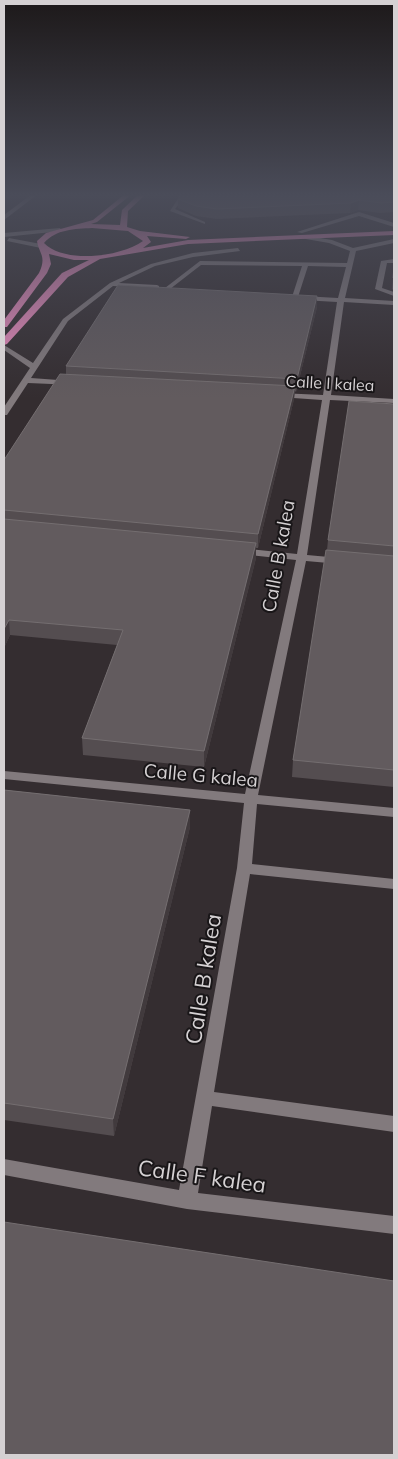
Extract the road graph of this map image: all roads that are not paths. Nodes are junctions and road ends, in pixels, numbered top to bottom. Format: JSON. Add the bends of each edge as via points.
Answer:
{"nodes":[{"id":1,"x":47,"y":262,"type":"edge"},
{"id":2,"x":89,"y":262,"type":"edge"},
{"id":3,"x":163,"y":262,"type":"edge"},
{"id":4,"x":350,"y":262,"type":"edge"},
{"id":5,"x":384,"y":262,"type":"edge"},
{"id":6,"x":306,"y":264,"type":"junction"},
{"id":7,"x":349,"y":265,"type":"junction"},
{"id":8,"x":112,"y":284,"type":"junction"},
{"id":9,"x":168,"y":288,"type":"junction"},
{"id":10,"x":178,"y":289,"type":"edge"},
{"id":11,"x":391,"y":294,"type":"edge"},
{"id":12,"x":285,"y":296,"type":"edge"},
{"id":13,"x":294,"y":297,"type":"junction"},
{"id":14,"x":340,"y":300,"type":"junction"},
{"id":15,"x":384,"y":302,"type":"junction"},
{"id":16,"x":394,"y":303,"type":"edge"},
{"id":17,"x":4,"y":325,"type":"edge"},
{"id":18,"x":4,"y":342,"type":"edge"},
{"id":19,"x":4,"y":347,"type":"edge"},
{"id":20,"x":34,"y":367,"type":"junction"},
{"id":21,"x":25,"y":380,"type":"junction"},
{"id":22,"x":83,"y":383,"type":"edge"},
{"id":23,"x":266,"y":394,"type":"edge"},
{"id":24,"x":324,"y":398,"type":"junction"},
{"id":25,"x":394,"y":401,"type":"edge"},
{"id":26,"x":4,"y":413,"type":"edge"},
{"id":27,"x":232,"y":550,"type":"edge"},
{"id":28,"x":302,"y":557,"type":"junction"},
{"id":29,"x":348,"y":561,"type":"edge"},
{"id":30,"x":4,"y":775,"type":"edge"},
{"id":31,"x":252,"y":798,"type":"junction"},
{"id":32,"x":394,"y":813,"type":"edge"},
{"id":33,"x":244,"y":868,"type":"junction"},
{"id":34,"x":394,"y":884,"type":"edge"},
{"id":35,"x":206,"y":1098,"type":"junction"},
{"id":36,"x":394,"y":1124,"type":"edge"},
{"id":37,"x":4,"y":1166,"type":"edge"},
{"id":38,"x":187,"y":1200,"type":"junction"},
{"id":39,"x":394,"y":1225,"type":"edge"}],
"edges":[{"from":1,"to":17,"type":"highway","via":[[43,273]]},
{"from":2,"to":18,"type":"highway","via":[[66,275]]},
{"from":3,"to":8,"type":"street"},
{"from":4,"to":7,"type":"street","name":"Calle B kalea"},
{"from":5,"to":11,"type":"street","via":[[378,289]]},
{"from":6,"to":7,"type":"street"},
{"from":6,"to":9,"type":"street","via":[[200,263]]},
{"from":6,"to":13,"type":"street"},
{"from":7,"to":14,"type":"street","name":"Calle B kalea"},
{"from":8,"to":9,"type":"street"},
{"from":8,"to":20,"type":"street","via":[[65,320]]},
{"from":9,"to":10,"type":"street"},
{"from":11,"to":15,"type":"street"},
{"from":12,"to":13,"type":"street"},
{"from":13,"to":14,"type":"street"},
{"from":14,"to":15,"type":"street"},
{"from":14,"to":24,"type":"street","name":"Calle B kalea"},
{"from":15,"to":16,"type":"street"},
{"from":19,"to":20,"type":"street"},
{"from":20,"to":21,"type":"street"},
{"from":21,"to":22,"type":"street"},
{"from":21,"to":26,"type":"street"},
{"from":23,"to":24,"type":"street","name":"Calle I kalea"},
{"from":24,"to":25,"type":"street","name":"Calle I kalea"},
{"from":24,"to":28,"type":"street","name":"Calle B kalea"},
{"from":27,"to":28,"type":"street"},
{"from":28,"to":29,"type":"street"},
{"from":28,"to":31,"type":"street","name":"Calle B kalea"},
{"from":30,"to":31,"type":"street","name":"Calle G kalea"},
{"from":31,"to":32,"type":"street","name":"Calle G kalea"},
{"from":31,"to":33,"type":"street","name":"Calle B kalea"},
{"from":33,"to":34,"type":"street"},
{"from":33,"to":35,"type":"street","name":"Calle B kalea"},
{"from":35,"to":36,"type":"street"},
{"from":35,"to":38,"type":"street","name":"Calle B kalea"},
{"from":37,"to":38,"type":"street","name":"Calle F kalea"},
{"from":38,"to":39,"type":"street","name":"Calle F kalea"}]}
